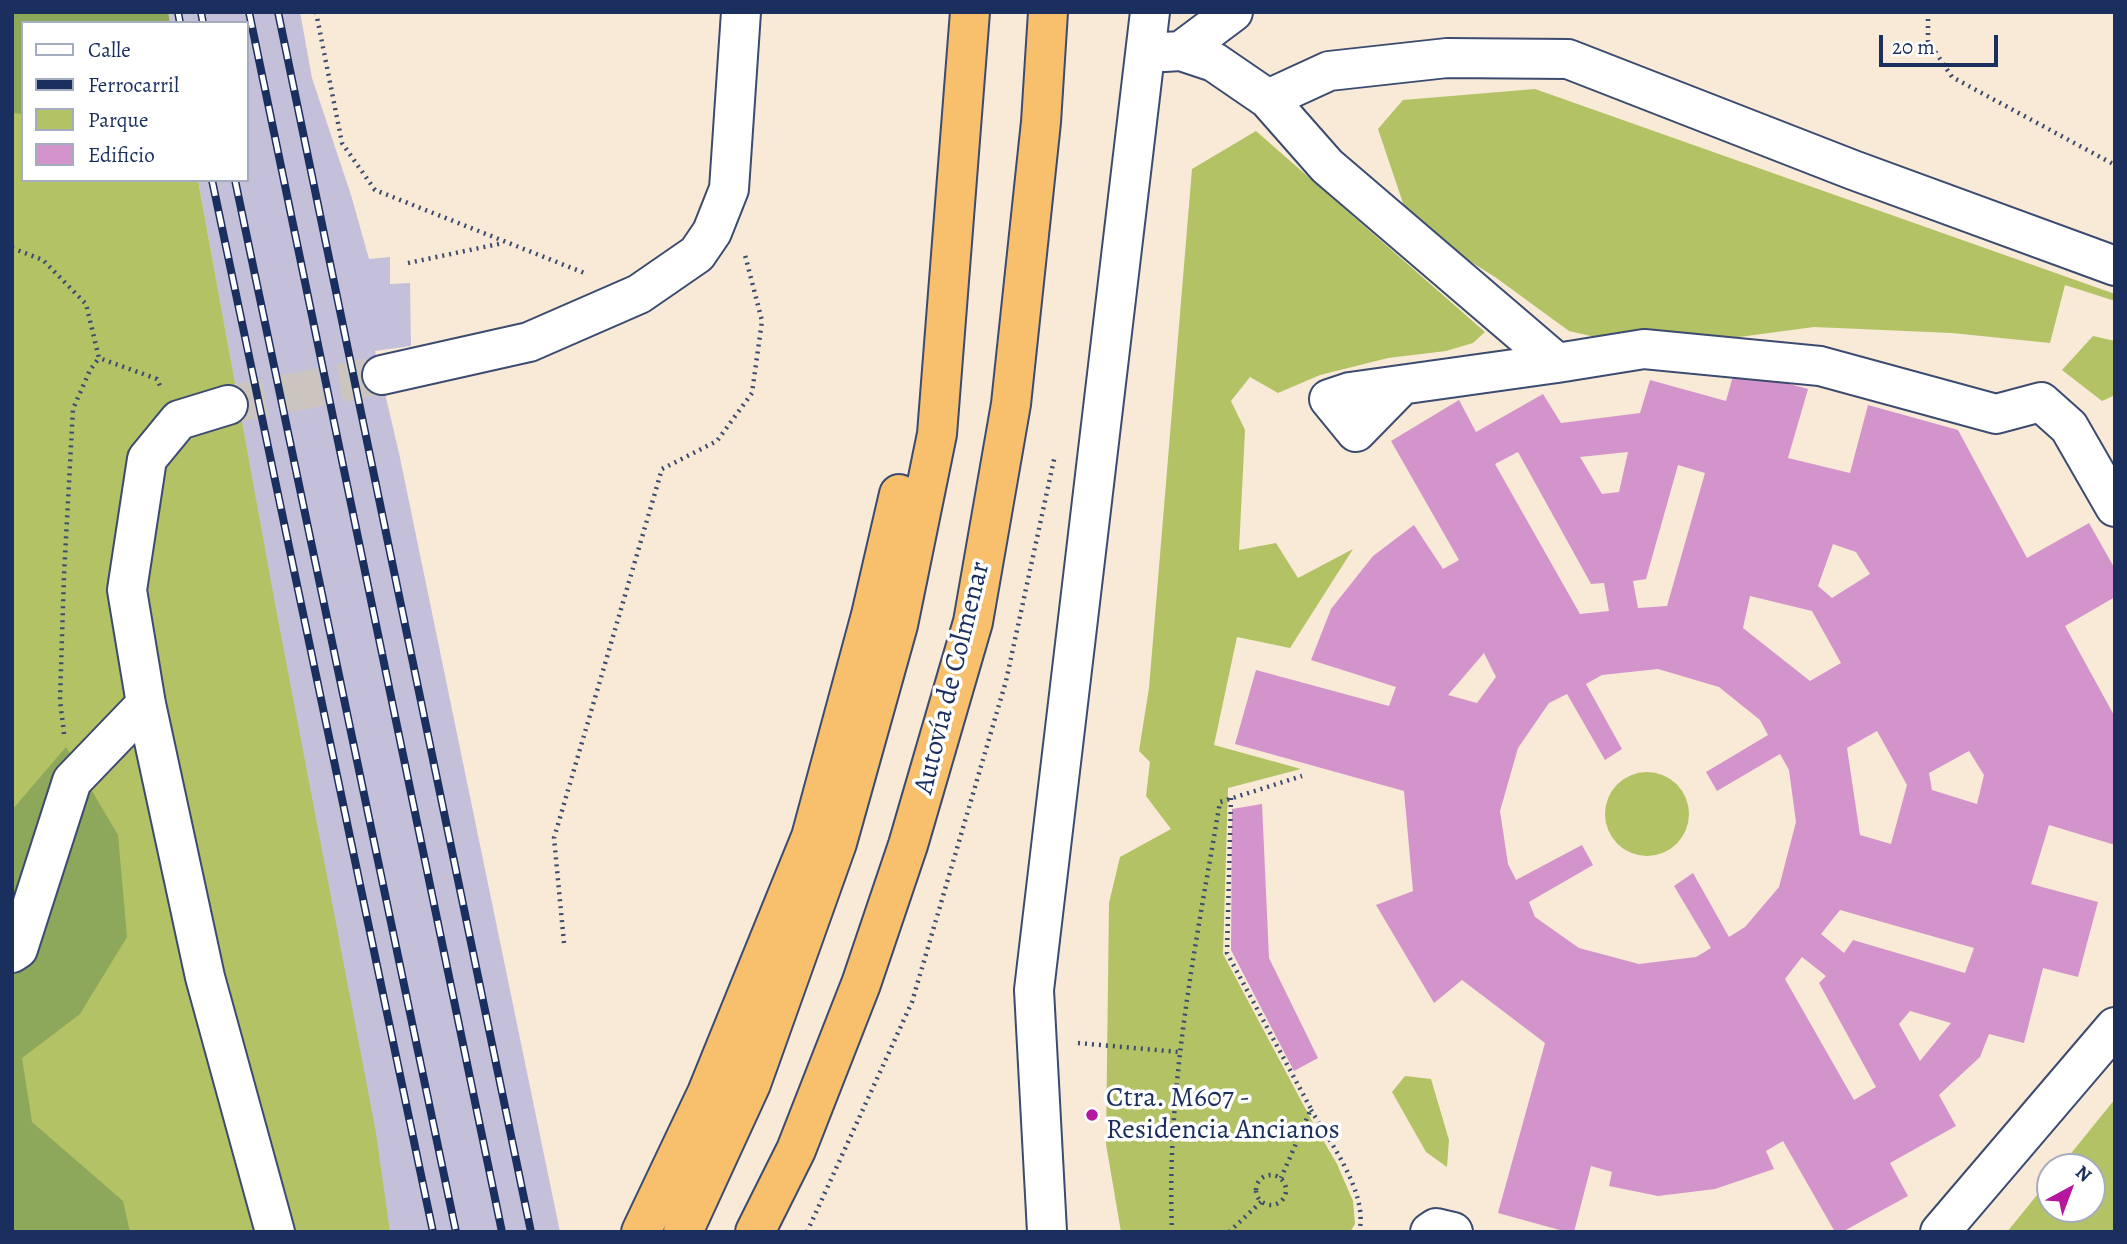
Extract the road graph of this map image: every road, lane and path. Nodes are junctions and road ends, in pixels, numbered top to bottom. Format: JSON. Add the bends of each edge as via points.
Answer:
{"nodes":[{"id":1,"x":316,"y":12,"type":"edge"},
{"id":2,"x":741,"y":12,"type":"edge"},
{"id":3,"x":970,"y":12,"type":"edge"},
{"id":4,"x":1048,"y":12,"type":"edge"},
{"id":5,"x":1150,"y":12,"type":"edge"},
{"id":6,"x":1233,"y":12,"type":"edge"},
{"id":7,"x":1928,"y":12,"type":"edge"},
{"id":8,"x":1163,"y":52,"type":"junction"},
{"id":9,"x":1268,"y":99,"type":"junction"},
{"id":10,"x":2115,"y":165,"type":"edge"},
{"id":11,"x":729,"y":189,"type":"junction"},
{"id":12,"x":505,"y":242,"type":"junction"},
{"id":13,"x":12,"y":248,"type":"edge"},
{"id":14,"x":408,"y":263,"type":"dead end"},
{"id":15,"x":2115,"y":266,"type":"edge"},
{"id":16,"x":951,"y":270,"type":"junction"},
{"id":17,"x":639,"y":295,"type":"junction"},
{"id":18,"x":99,"y":358,"type":"junction"},
{"id":19,"x":1557,"y":363,"type":"junction"},
{"id":20,"x":382,"y":375,"type":"tunnel mouth"},
{"id":21,"x":1401,"y":386,"type":"dead end"},
{"id":22,"x":228,"y":405,"type":"tunnel mouth"},
{"id":23,"x":179,"y":420,"type":"junction"},
{"id":24,"x":2115,"y":507,"type":"edge"},
{"id":25,"x":146,"y":704,"type":"junction"},
{"id":26,"x":1302,"y":776,"type":"dead end"},
{"id":27,"x":70,"y":787,"type":"junction"},
{"id":28,"x":1231,"y":798,"type":"junction"},
{"id":29,"x":565,"y":943,"type":"dead end"},
{"id":30,"x":12,"y":953,"type":"edge"},
{"id":31,"x":2115,"y":1027,"type":"edge"},
{"id":32,"x":1078,"y":1043,"type":"dead end"},
{"id":33,"x":1179,"y":1052,"type":"junction"},
{"id":34,"x":1311,"y":1109,"type":"junction"},
{"id":35,"x":1281,"y":1178,"type":"junction"},
{"id":36,"x":1261,"y":1202,"type":"junction"},
{"id":37,"x":275,"y":1232,"type":"edge"},
{"id":38,"x":641,"y":1232,"type":"edge"},
{"id":39,"x":683,"y":1232,"type":"edge"},
{"id":40,"x":755,"y":1232,"type":"edge"},
{"id":41,"x":1046,"y":1232,"type":"edge"},
{"id":42,"x":1171,"y":1232,"type":"edge"},
{"id":43,"x":1229,"y":1232,"type":"edge"},
{"id":44,"x":1359,"y":1232,"type":"edge"},
{"id":45,"x":1430,"y":1232,"type":"edge"},
{"id":46,"x":1453,"y":1232,"type":"edge"},
{"id":47,"x":1940,"y":1232,"type":"edge"}],
"edges":[{"from":1,"to":12,"type":"path","via":[[342,143],[375,190]]},
{"from":2,"to":11,"type":"street"},
{"from":3,"to":16,"type":"highway"},
{"from":4,"to":40,"type":"highway","name":"Autovía de Colmenar","via":[[1011,404],[973,622],[908,845],[861,984],[796,1150]]},
{"from":5,"to":8,"type":"street"},
{"from":6,"to":8,"type":"street"},
{"from":7,"to":10,"type":"path","via":[[1928,41],[1952,77]]},
{"from":8,"to":9,"type":"street","via":[[1214,62]]},
{"from":8,"to":41,"type":"street","via":[[1034,990]]},
{"from":9,"to":15,"type":"street","via":[[1329,71],[1447,58],[1568,60]]},
{"from":9,"to":19,"type":"street","via":[[1327,166]]},
{"from":11,"to":17,"type":"street","via":[[698,254]]},
{"from":11,"to":29,"type":"path","via":[[762,321],[752,393],[718,442],[662,469],[554,838]]},
{"from":12,"to":14,"type":"path"},
{"from":12,"to":17,"type":"path"},
{"from":13,"to":18,"type":"path","via":[[43,260],[86,304]]},
{"from":16,"to":38,"type":"highway","via":[[871,615],[811,836],[707,1093]]},
{"from":16,"to":39,"type":"highway","via":[[937,434],[895,638],[833,856],[751,1084]]},
{"from":17,"to":20,"type":"street","via":[[529,342]]},
{"from":18,"to":23,"type":"path","via":[[157,379]]},
{"from":18,"to":27,"type":"path","via":[[74,409],[60,700]]},
{"from":19,"to":21,"type":"street"},
{"from":19,"to":24,"type":"street","via":[[1644,349],[1820,366],[1996,414],[2040,402],[2069,427]]},
{"from":22,"to":23,"type":"street"},
{"from":23,"to":25,"type":"street","via":[[147,459],[127,590]]},
{"from":25,"to":27,"type":"street"},
{"from":25,"to":37,"type":"street","via":[[205,977]]},
{"from":26,"to":28,"type":"path"},
{"from":27,"to":30,"type":"street","via":[[18,949]]},
{"from":28,"to":33,"type":"path","via":[[1220,802]]},
{"from":28,"to":34,"type":"path","via":[[1227,953]]},
{"from":31,"to":47,"type":"street"},
{"from":32,"to":33,"type":"path"},
{"from":33,"to":42,"type":"path"},
{"from":34,"to":35,"type":"path"},
{"from":34,"to":44,"type":"path","via":[[1354,1187],[1360,1208]]},
{"from":35,"to":36,"type":"path","via":[[1269,1174],[1259,1180],[1255,1191]]},
{"from":35,"to":36,"type":"path","via":[[1286,1189],[1283,1201],[1272,1206]]},
{"from":36,"to":43,"type":"path"},
{"from":45,"to":46,"type":"street","via":[[1436,1228]]}]}
